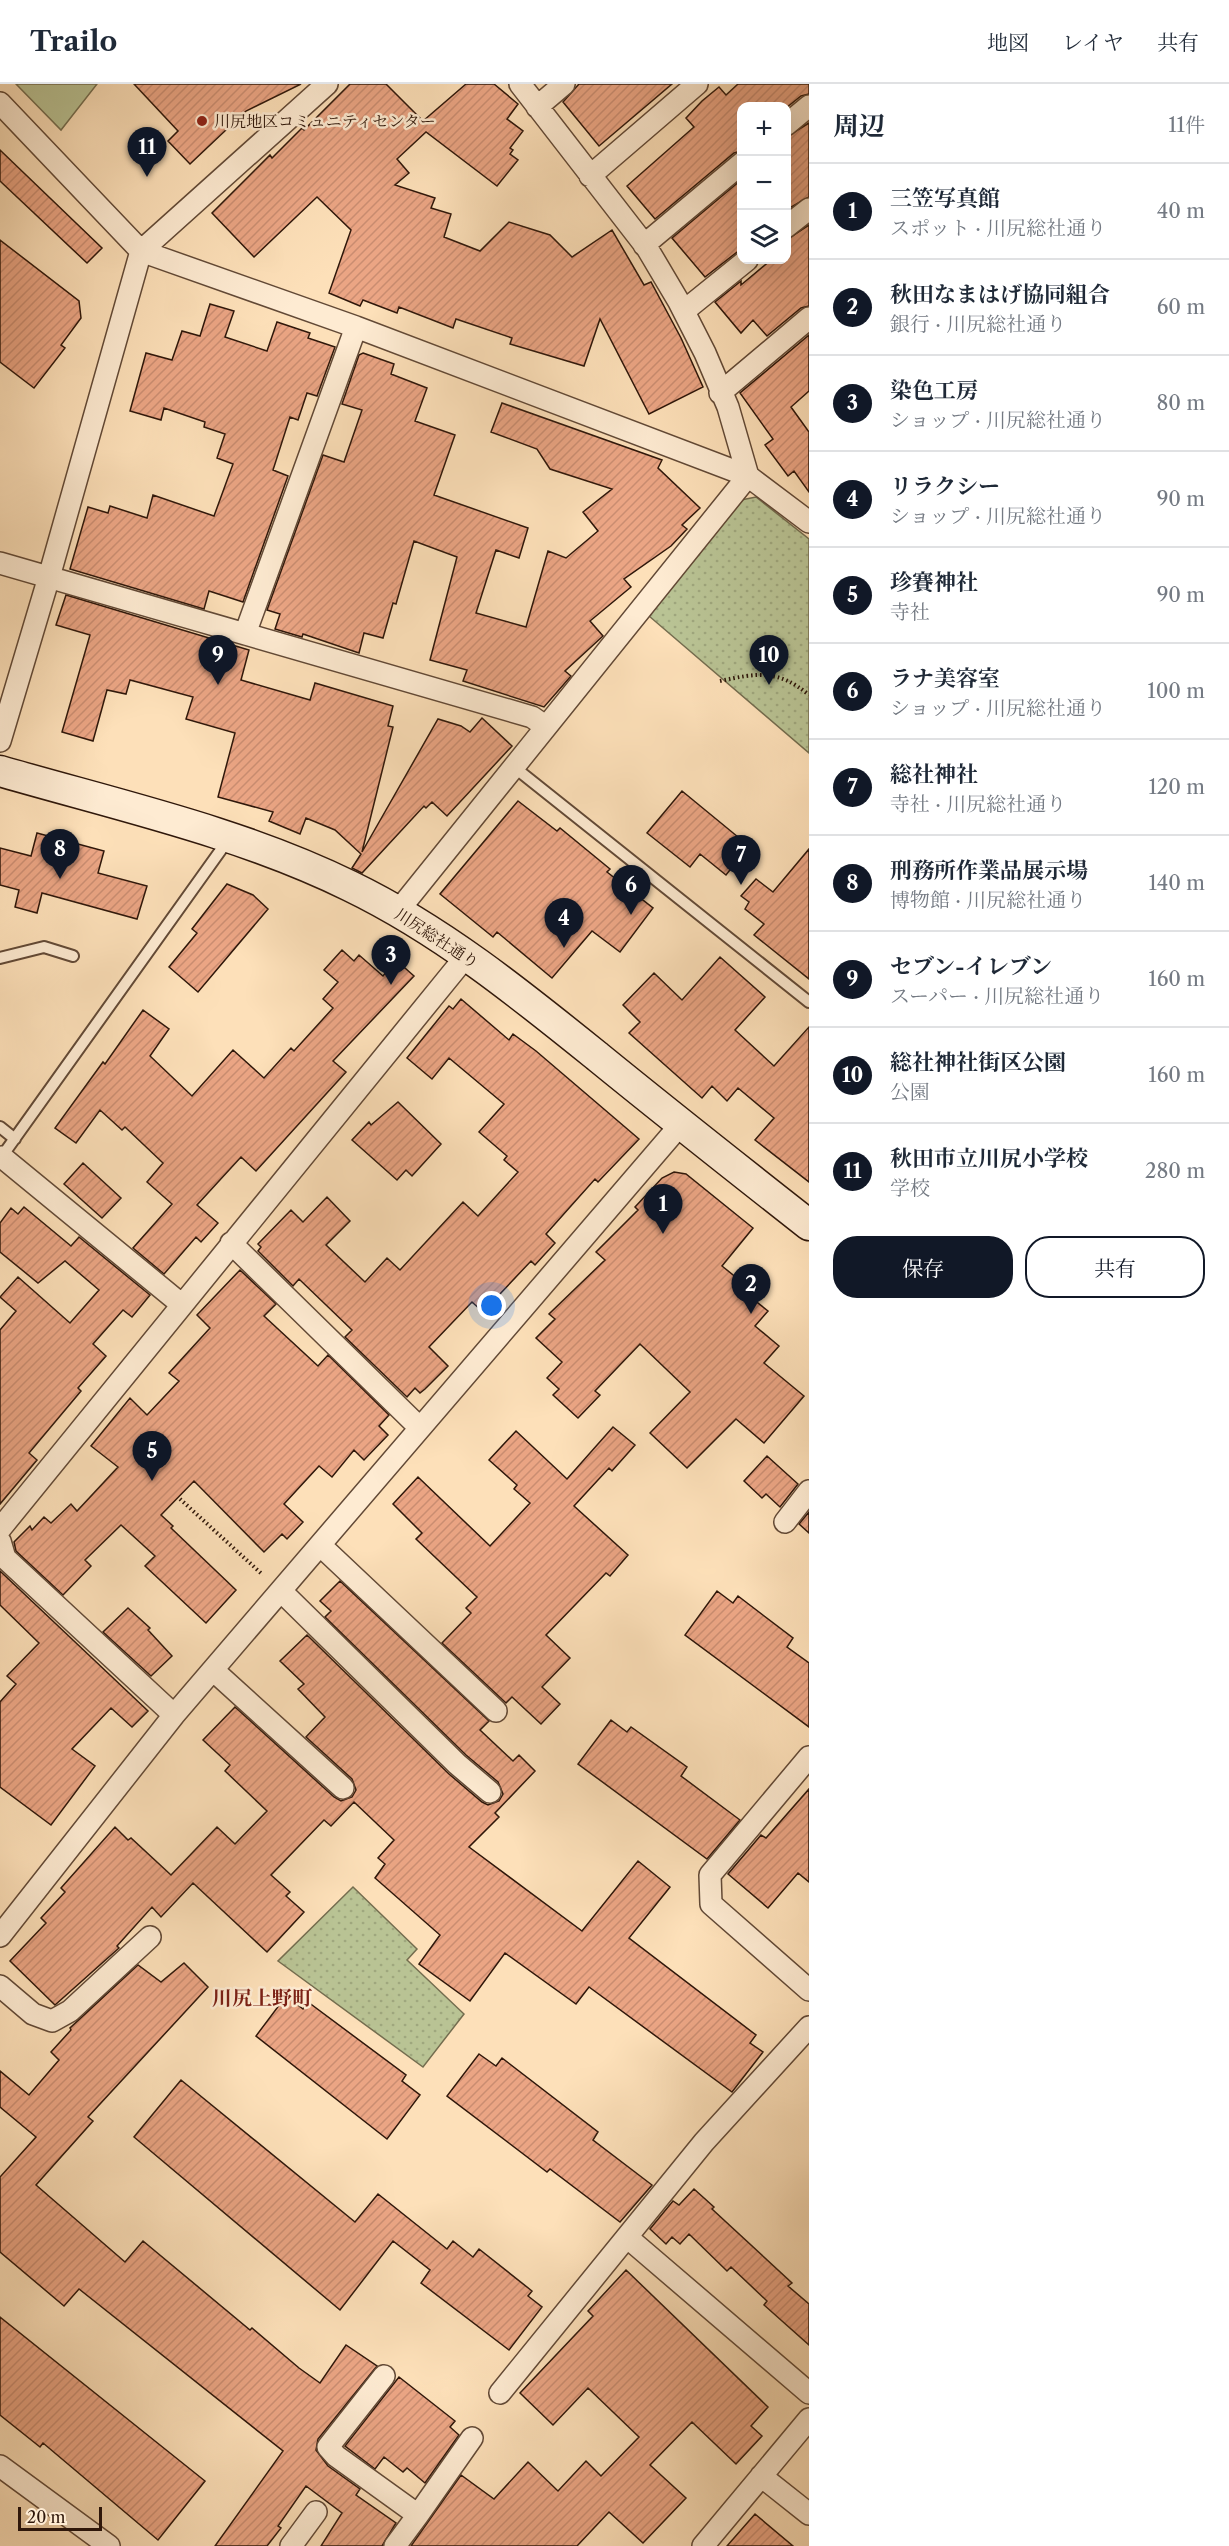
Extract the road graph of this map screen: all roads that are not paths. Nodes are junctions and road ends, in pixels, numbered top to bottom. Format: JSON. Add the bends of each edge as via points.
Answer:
{"nodes":[{"id":1,"x":327,"y":84,"type":"edge"},
{"id":2,"x":520,"y":84,"type":"edge"},
{"id":3,"x":564,"y":84,"type":"edge"},
{"id":4,"x":697,"y":84,"type":"edge"},
{"id":5,"x":0,"y":102,"type":"edge"},
{"id":6,"x":809,"y":106,"type":"edge"},
{"id":7,"x":537,"y":107,"type":"junction"},
{"id":8,"x":791,"y":121,"type":"edge"},
{"id":9,"x":737,"y":166,"type":"edge"},
{"id":10,"x":590,"y":176,"type":"junction"},
{"id":11,"x":809,"y":209,"type":"edge"},
{"id":12,"x":791,"y":223,"type":"edge"},
{"id":13,"x":644,"y":245,"type":"junction"},
{"id":14,"x":141,"y":251,"type":"junction"},
{"id":15,"x":742,"y":264,"type":"edge"},
{"id":16,"x":684,"y":311,"type":"junction"},
{"id":17,"x":809,"y":318,"type":"edge"},
{"id":18,"x":356,"y":327,"type":"junction"},
{"id":19,"x":720,"y":393,"type":"junction"},
{"id":20,"x":748,"y":476,"type":"junction"},
{"id":21,"x":809,"y":522,"type":"edge"},
{"id":22,"x":0,"y":563,"type":"edge"},
{"id":23,"x":50,"y":577,"type":"junction"},
{"id":24,"x":245,"y":634,"type":"junction"},
{"id":25,"x":545,"y":726,"type":"junction"},
{"id":26,"x":0,"y":741,"type":"edge"},
{"id":27,"x":514,"y":767,"type":"junction"},
{"id":28,"x":0,"y":771,"type":"edge"},
{"id":29,"x":230,"y":837,"type":"junction"},
{"id":30,"x":398,"y":911,"type":"junction"},
{"id":31,"x":467,"y":955,"type":"junction"},
{"id":32,"x":73,"y":956,"type":"dead end"},
{"id":33,"x":0,"y":958,"type":"edge"},
{"id":34,"x":809,"y":1002,"type":"edge"},
{"id":35,"x":681,"y":1124,"type":"junction"},
{"id":36,"x":0,"y":1127,"type":"edge"},
{"id":37,"x":15,"y":1139,"type":"junction"},
{"id":38,"x":1,"y":1158,"type":"edge"},
{"id":39,"x":809,"y":1225,"type":"edge"},
{"id":40,"x":231,"y":1243,"type":"junction"},
{"id":41,"x":181,"y":1304,"type":"junction"},
{"id":42,"x":420,"y":1428,"type":"junction"},
{"id":43,"x":809,"y":1491,"type":"edge"},
{"id":44,"x":785,"y":1522,"type":"dead end"},
{"id":45,"x":0,"y":1529,"type":"edge"},
{"id":46,"x":0,"y":1541,"type":"edge"},
{"id":47,"x":320,"y":1545,"type":"junction"},
{"id":48,"x":281,"y":1591,"type":"junction"},
{"id":49,"x":213,"y":1670,"type":"junction"},
{"id":50,"x":496,"y":1711,"type":"dead end"},
{"id":51,"x":174,"y":1715,"type":"junction"},
{"id":52,"x":809,"y":1757,"type":"edge"},
{"id":53,"x":343,"y":1788,"type":"dead end"},
{"id":54,"x":490,"y":1792,"type":"dead end"},
{"id":55,"x":0,"y":1936,"type":"edge"},
{"id":56,"x":150,"y":1937,"type":"dead end"},
{"id":57,"x":0,"y":1986,"type":"edge"},
{"id":58,"x":809,"y":1990,"type":"edge"},
{"id":59,"x":809,"y":2027,"type":"edge"},
{"id":60,"x":628,"y":2238,"type":"junction"},
{"id":61,"x":384,"y":2376,"type":"dead end"},
{"id":62,"x":500,"y":2393,"type":"dead end"},
{"id":63,"x":809,"y":2393,"type":"edge"},
{"id":64,"x":809,"y":2418,"type":"edge"},
{"id":65,"x":472,"y":2438,"type":"dead end"},
{"id":66,"x":0,"y":2466,"type":"edge"},
{"id":67,"x":761,"y":2476,"type":"junction"},
{"id":68,"x":316,"y":2512,"type":"dead end"},
{"id":69,"x":809,"y":2514,"type":"edge"},
{"id":70,"x":418,"y":2516,"type":"junction"},
{"id":71,"x":109,"y":2546,"type":"edge"},
{"id":72,"x":291,"y":2546,"type":"edge"},
{"id":73,"x":395,"y":2546,"type":"edge"},
{"id":74,"x":703,"y":2546,"type":"edge"}],
"edges":[{"from":1,"to":14,"type":"street"},
{"from":2,"to":7,"type":"street"},
{"from":3,"to":7,"type":"street"},
{"from":4,"to":10,"type":"street"},
{"from":5,"to":14,"type":"street"},
{"from":6,"to":8,"type":"street"},
{"from":7,"to":10,"type":"street"},
{"from":9,"to":13,"type":"street"},
{"from":10,"to":13,"type":"street"},
{"from":11,"to":12,"type":"street"},
{"from":13,"to":16,"type":"street"},
{"from":14,"to":18,"type":"street"},
{"from":14,"to":23,"type":"street"},
{"from":15,"to":16,"type":"street"},
{"from":16,"to":19,"type":"street"},
{"from":17,"to":19,"type":"street"},
{"from":18,"to":20,"type":"street"},
{"from":18,"to":24,"type":"street"},
{"from":19,"to":20,"type":"street","via":[[728,407]]},
{"from":20,"to":21,"type":"street"},
{"from":20,"to":25,"type":"street"},
{"from":22,"to":23,"type":"street"},
{"from":23,"to":24,"type":"street"},
{"from":23,"to":26,"type":"street"},
{"from":24,"to":25,"type":"street","via":[[532,717]]},
{"from":25,"to":27,"type":"street"},
{"from":27,"to":30,"type":"street"},
{"from":27,"to":34,"type":"lane"},
{"from":28,"to":29,"type":"street","name":"川尻総社通り"},
{"from":29,"to":30,"type":"street","name":"川尻総社通り","via":[[349,885]]},
{"from":29,"to":37,"type":"lane"},
{"from":30,"to":31,"type":"street","name":"川尻総社通り"},
{"from":31,"to":35,"type":"street","name":"川尻総社通り"},
{"from":31,"to":40,"type":"street"},
{"from":32,"to":33,"type":"lane","via":[[44,947]]},
{"from":35,"to":39,"type":"street","name":"川尻総社通り"},
{"from":35,"to":42,"type":"street"},
{"from":36,"to":37,"type":"lane"},
{"from":37,"to":38,"type":"lane"},
{"from":38,"to":41,"type":"street"},
{"from":40,"to":41,"type":"street"},
{"from":40,"to":42,"type":"street"},
{"from":41,"to":45,"type":"street"},
{"from":42,"to":47,"type":"street"},
{"from":43,"to":44,"type":"street"},
{"from":46,"to":51,"type":"street","via":[[5,1558]]},
{"from":47,"to":48,"type":"street"},
{"from":47,"to":50,"type":"street"},
{"from":48,"to":49,"type":"street"},
{"from":48,"to":54,"type":"street"},
{"from":49,"to":51,"type":"street"},
{"from":49,"to":53,"type":"street"},
{"from":51,"to":55,"type":"street"},
{"from":52,"to":58,"type":"street","via":[[710,1875],[711,1904]]},
{"from":56,"to":57,"type":"street","via":[[70,2011],[52,2021],[33,2014]]},
{"from":59,"to":60,"type":"street","via":[[704,2142]]},
{"from":60,"to":62,"type":"street"},
{"from":60,"to":63,"type":"street"},
{"from":61,"to":70,"type":"street","via":[[328,2447]]},
{"from":64,"to":67,"type":"street"},
{"from":65,"to":70,"type":"street"},
{"from":66,"to":71,"type":"street"},
{"from":67,"to":69,"type":"street"},
{"from":67,"to":74,"type":"street"},
{"from":68,"to":72,"type":"street"},
{"from":70,"to":73,"type":"street"}]}
